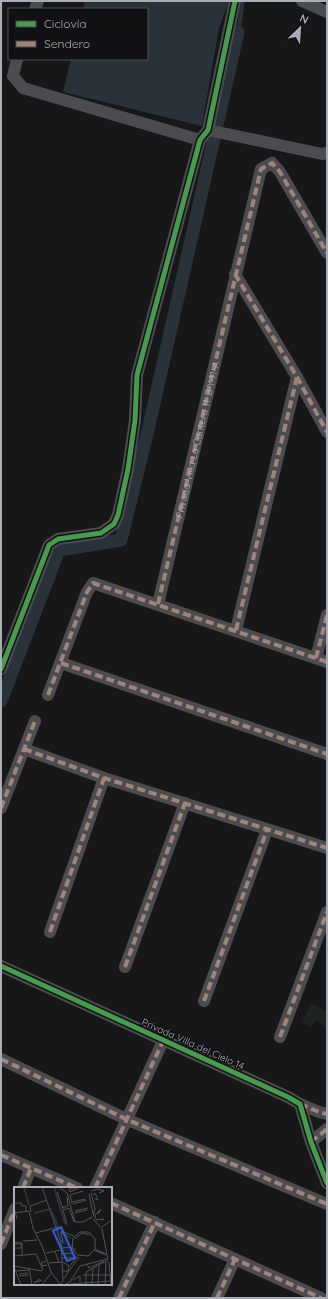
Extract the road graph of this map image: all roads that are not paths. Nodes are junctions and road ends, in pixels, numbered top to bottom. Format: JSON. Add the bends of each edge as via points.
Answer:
{"nodes":[{"id":1,"x":235,"y":1,"type":"edge"},
{"id":2,"x":302,"y":1,"type":"edge"},
{"id":3,"x":327,"y":12,"type":"edge"},
{"id":4,"x":17,"y":60,"type":"edge"},
{"id":5,"x":208,"y":130,"type":"junction"},
{"id":6,"x":200,"y":140,"type":"junction"},
{"id":7,"x":325,"y":157,"type":"edge"},
{"id":8,"x":327,"y":252,"type":"edge"},
{"id":9,"x":235,"y":274,"type":"junction"},
{"id":10,"x":297,"y":377,"type":"junction"},
{"id":11,"x":327,"y":432,"type":"edge"},
{"id":12,"x":158,"y":604,"type":"junction"},
{"id":13,"x":327,"y":615,"type":"edge"},
{"id":14,"x":236,"y":630,"type":"junction"},
{"id":15,"x":322,"y":660,"type":"edge"},
{"id":16,"x":61,"y":664,"type":"junction"},
{"id":17,"x":1,"y":669,"type":"edge"},
{"id":18,"x":48,"y":695,"type":"dead end"},
{"id":19,"x":35,"y":721,"type":"dead end"},
{"id":20,"x":24,"y":749,"type":"junction"},
{"id":21,"x":327,"y":754,"type":"edge"},
{"id":22,"x":104,"y":778,"type":"junction"},
{"id":23,"x":185,"y":803,"type":"junction"},
{"id":24,"x":1,"y":808,"type":"edge"},
{"id":25,"x":267,"y":830,"type":"junction"},
{"id":26,"x":327,"y":848,"type":"edge"},
{"id":27,"x":327,"y":912,"type":"edge"},
{"id":28,"x":50,"y":932,"type":"dead end"},
{"id":29,"x":1,"y":966,"type":"edge"},
{"id":30,"x":125,"y":966,"type":"dead end"},
{"id":31,"x":204,"y":1001,"type":"dead end"},
{"id":32,"x":280,"y":1038,"type":"dead end"},
{"id":33,"x":164,"y":1041,"type":"junction"},
{"id":34,"x":1,"y":1059,"type":"edge"},
{"id":35,"x":300,"y":1104,"type":"junction"},
{"id":36,"x":327,"y":1114,"type":"edge"},
{"id":37,"x":128,"y":1120,"type":"junction"},
{"id":38,"x":327,"y":1129,"type":"edge"},
{"id":39,"x":311,"y":1142,"type":"junction"},
{"id":40,"x":1,"y":1155,"type":"edge"},
{"id":41,"x":31,"y":1168,"type":"junction"},
{"id":42,"x":327,"y":1183,"type":"edge"},
{"id":43,"x":23,"y":1187,"type":"edge"},
{"id":44,"x":76,"y":1187,"type":"edge"},
{"id":45,"x":95,"y":1187,"type":"edge"},
{"id":46,"x":112,"y":1202,"type":"edge"},
{"id":47,"x":327,"y":1204,"type":"edge"},
{"id":48,"x":14,"y":1212,"type":"edge"},
{"id":49,"x":155,"y":1222,"type":"junction"},
{"id":50,"x":1,"y":1244,"type":"edge"},
{"id":51,"x":235,"y":1259,"type":"junction"},
{"id":52,"x":119,"y":1298,"type":"edge"},
{"id":53,"x":217,"y":1298,"type":"edge"},
{"id":54,"x":321,"y":1298,"type":"edge"}],
"edges":[{"from":1,"to":5,"type":"street"},
{"from":2,"to":3,"type":"street"},
{"from":4,"to":6,"type":"street","via":[[12,76],[23,88]]},
{"from":5,"to":6,"type":"street"},
{"from":5,"to":7,"type":"street"},
{"from":6,"to":17,"type":"street","via":[[137,375],[135,420],[118,515],[114,524],[101,533],[58,539],[49,545]]},
{"from":8,"to":9,"type":"street","name":"Privada Villa La Cantera 11-B Y 11-A","via":[[280,172],[272,163],[261,169]]},
{"from":9,"to":10,"type":"street"},
{"from":9,"to":12,"type":"street","name":"Privada Villa La Cantera 11-B Y 11-A"},
{"from":10,"to":11,"type":"street"},
{"from":10,"to":14,"type":"street"},
{"from":12,"to":14,"type":"street"},
{"from":12,"to":16,"type":"street","via":[[93,583],[87,592]]},
{"from":13,"to":15,"type":"street"},
{"from":14,"to":15,"type":"street"},
{"from":16,"to":18,"type":"street"},
{"from":16,"to":21,"type":"street"},
{"from":19,"to":20,"type":"street"},
{"from":20,"to":22,"type":"street"},
{"from":20,"to":24,"type":"street"},
{"from":22,"to":23,"type":"street"},
{"from":22,"to":28,"type":"street"},
{"from":23,"to":25,"type":"street"},
{"from":23,"to":30,"type":"street"},
{"from":25,"to":26,"type":"street"},
{"from":25,"to":31,"type":"street"},
{"from":27,"to":32,"type":"street"},
{"from":29,"to":33,"type":"street","name":"Privada Villa del Cielo 14"},
{"from":33,"to":35,"type":"street","name":"Privada Villa del Cielo 14"},
{"from":33,"to":37,"type":"street","name":"Privada Villa del Cielo 14"},
{"from":34,"to":37,"type":"street"},
{"from":35,"to":36,"type":"street","name":"Privada Villa del Cielo 14"},
{"from":35,"to":39,"type":"street"},
{"from":37,"to":45,"type":"street","name":"Privada Villa del Cielo 14"},
{"from":37,"to":47,"type":"street"},
{"from":38,"to":39,"type":"street"},
{"from":39,"to":42,"type":"street"},
{"from":40,"to":41,"type":"street"},
{"from":41,"to":43,"type":"street"},
{"from":41,"to":44,"type":"street"},
{"from":46,"to":49,"type":"street"},
{"from":48,"to":50,"type":"street"},
{"from":49,"to":51,"type":"street"},
{"from":49,"to":52,"type":"street"},
{"from":51,"to":53,"type":"street"},
{"from":51,"to":54,"type":"street"}]}
